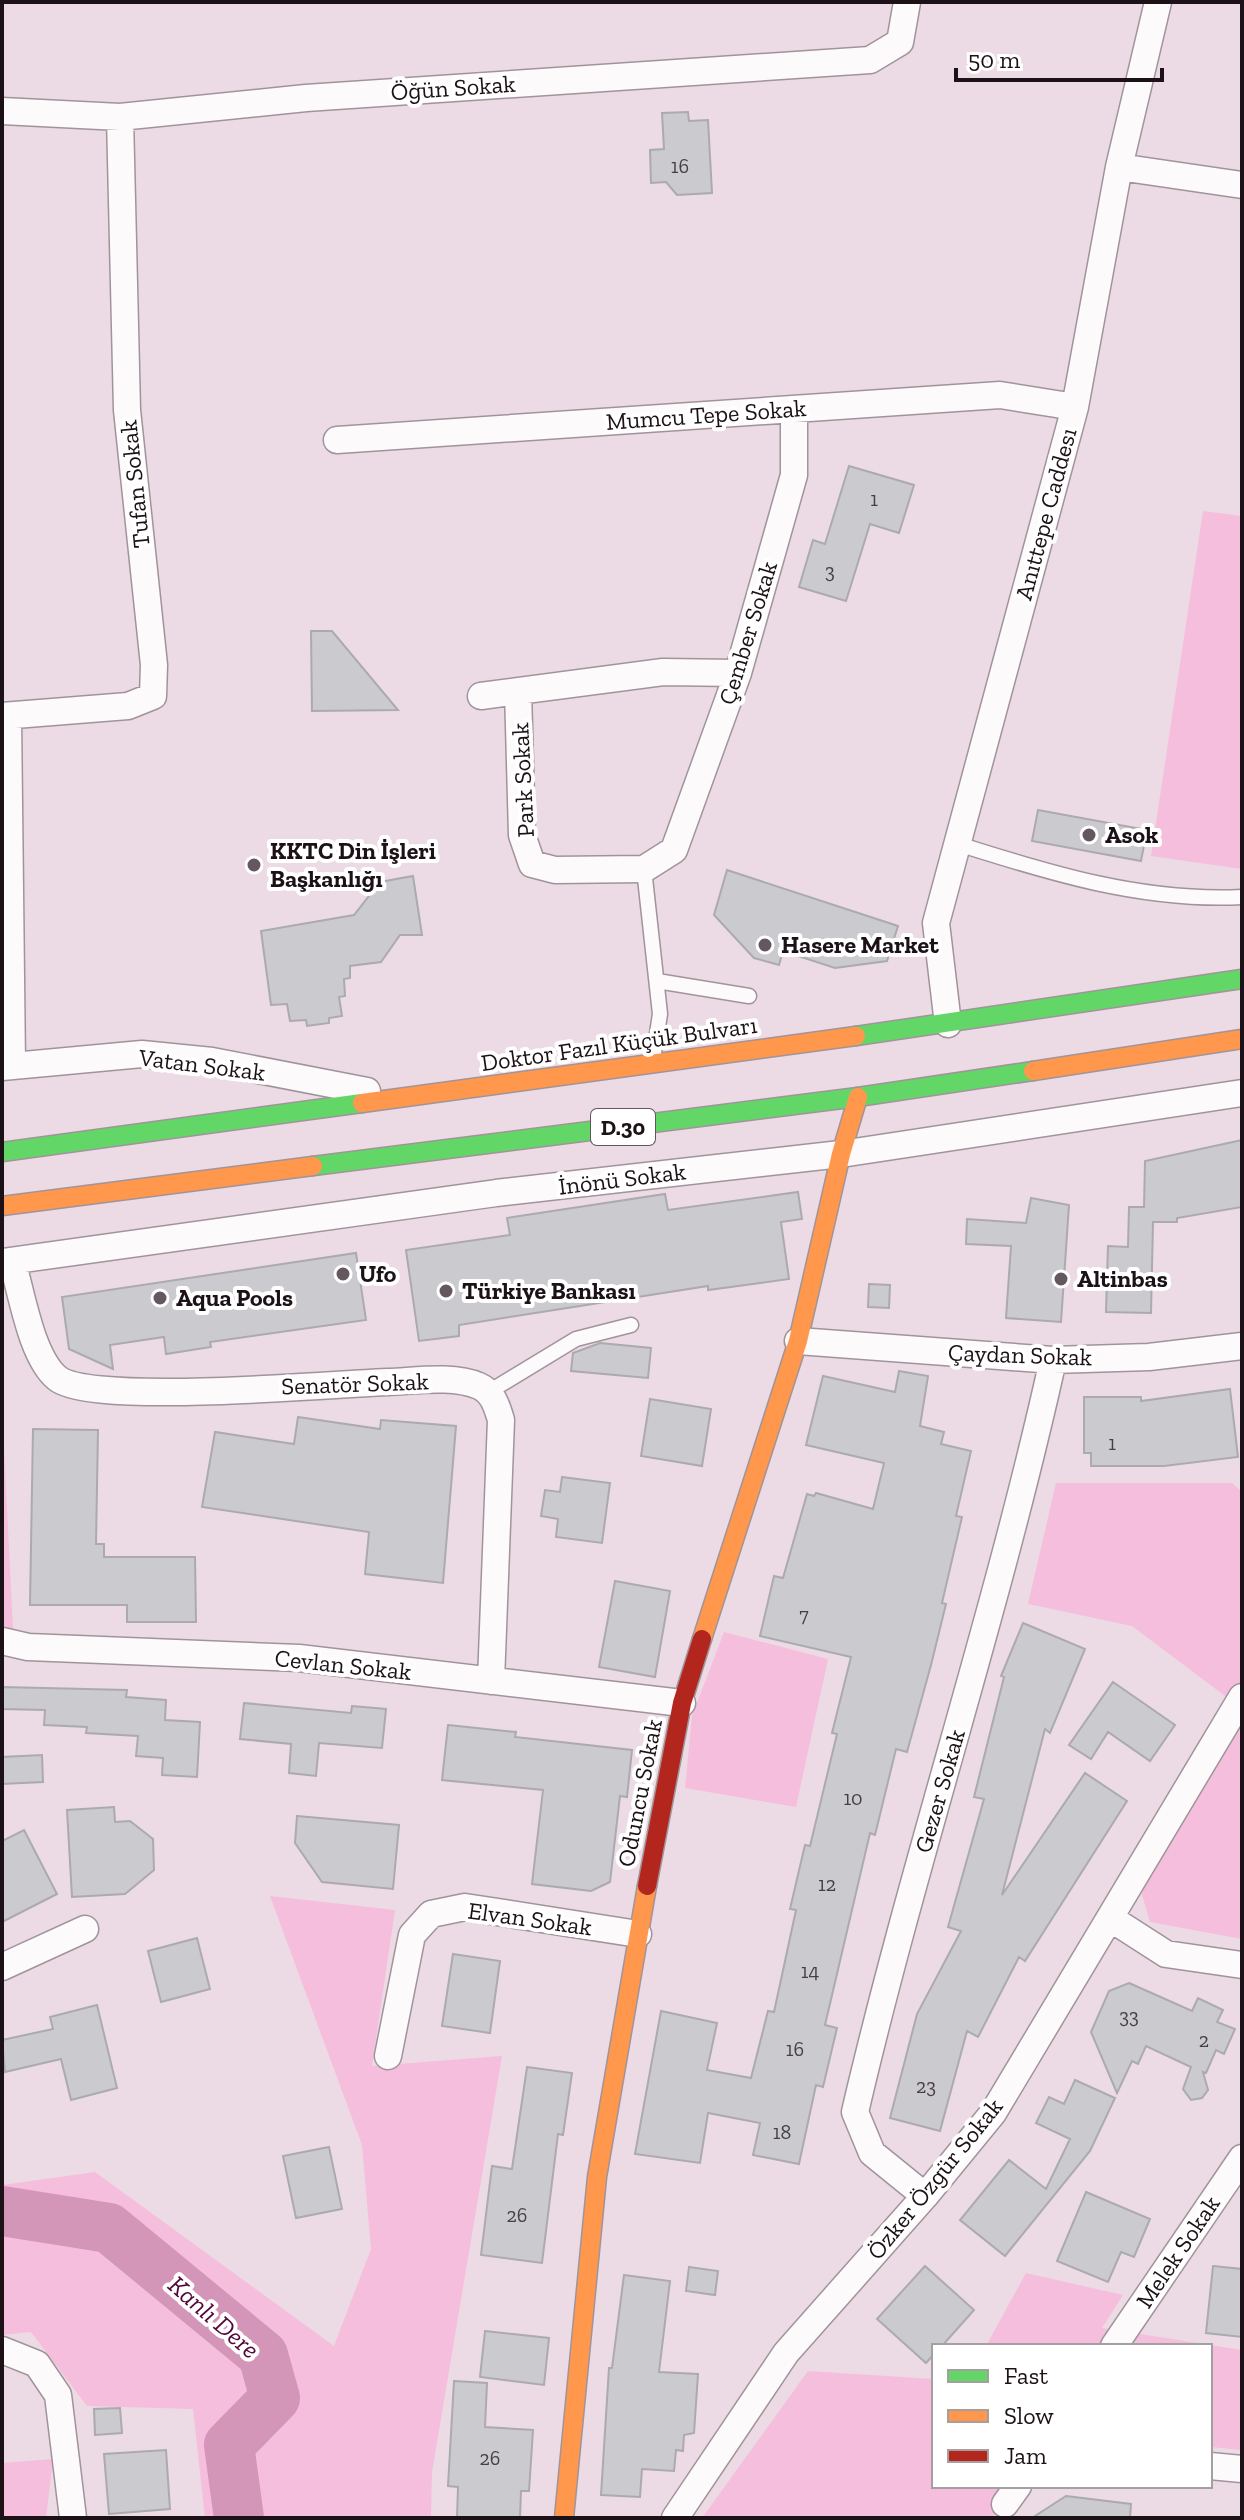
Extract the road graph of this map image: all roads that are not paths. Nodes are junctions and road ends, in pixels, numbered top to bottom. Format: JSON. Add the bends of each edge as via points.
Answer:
{"nodes":[{"id":1,"x":907,"y":2,"type":"edge"},
{"id":2,"x":1158,"y":2,"type":"edge"},
{"id":3,"x":2,"y":111,"type":"edge"},
{"id":4,"x":120,"y":117,"type":"junction"},
{"id":5,"x":1119,"y":167,"type":"junction"},
{"id":6,"x":1242,"y":185,"type":"edge"},
{"id":7,"x":1075,"y":407,"type":"junction"},
{"id":8,"x":794,"y":409,"type":"junction"},
{"id":9,"x":337,"y":440,"type":"dead end"},
{"id":10,"x":738,"y":673,"type":"junction"},
{"id":11,"x":518,"y":691,"type":"junction"},
{"id":12,"x":481,"y":696,"type":"dead end"},
{"id":13,"x":5,"y":716,"type":"edge"},
{"id":14,"x":955,"y":843,"type":"junction"},
{"id":15,"x":644,"y":869,"type":"junction"},
{"id":16,"x":1242,"y":897,"type":"edge"},
{"id":17,"x":1242,"y":979,"type":"edge"},
{"id":18,"x":657,"y":981,"type":"junction"},
{"id":19,"x":749,"y":996,"type":"dead end"},
{"id":20,"x":948,"y":1024,"type":"junction"},
{"id":21,"x":1242,"y":1039,"type":"edge"},
{"id":22,"x":653,"y":1064,"type":"junction"},
{"id":23,"x":7,"y":1066,"type":"edge"},
{"id":24,"x":1242,"y":1093,"type":"edge"},
{"id":25,"x":858,"y":1097,"type":"junction"},
{"id":26,"x":399,"y":1098,"type":"junction"},
{"id":27,"x":2,"y":1152,"type":"edge"},
{"id":28,"x":841,"y":1154,"type":"junction"},
{"id":29,"x":2,"y":1206,"type":"edge"},
{"id":30,"x":7,"y":1261,"type":"edge"},
{"id":31,"x":631,"y":1325,"type":"dead end"},
{"id":32,"x":798,"y":1341,"type":"junction"},
{"id":33,"x":1242,"y":1346,"type":"edge"},
{"id":34,"x":1053,"y":1360,"type":"junction"},
{"id":35,"x":487,"y":1393,"type":"junction"},
{"id":36,"x":2,"y":1641,"type":"edge"},
{"id":37,"x":491,"y":1681,"type":"junction"},
{"id":38,"x":1242,"y":1697,"type":"edge"},
{"id":39,"x":682,"y":1703,"type":"junction"},
{"id":40,"x":1110,"y":1918,"type":"junction"},
{"id":41,"x":85,"y":1929,"type":"dead end"},
{"id":42,"x":638,"y":1934,"type":"junction"},
{"id":43,"x":1242,"y":1965,"type":"edge"},
{"id":44,"x":2,"y":1967,"type":"edge"},
{"id":45,"x":388,"y":2056,"type":"dead end"},
{"id":46,"x":1242,"y":2158,"type":"edge"},
{"id":47,"x":925,"y":2196,"type":"junction"},
{"id":48,"x":1115,"y":2344,"type":"edge"},
{"id":49,"x":2,"y":2350,"type":"edge"},
{"id":50,"x":1212,"y":2466,"type":"edge"},
{"id":51,"x":1242,"y":2469,"type":"edge"},
{"id":52,"x":73,"y":2518,"type":"edge"},
{"id":53,"x":564,"y":2518,"type":"edge"},
{"id":54,"x":675,"y":2518,"type":"edge"}],
"edges":[{"from":1,"to":4,"type":"street","name":"Öğün Sokak","via":[[900,42],[870,60],[306,98]]},
{"from":2,"to":5,"type":"street","name":"Anıttepe Caddesı"},
{"from":3,"to":4,"type":"street","name":"Öğün Sokak"},
{"from":4,"to":13,"type":"street","name":"Tufan Sokak","via":[[127,410],[153,696],[128,706]]},
{"from":5,"to":6,"type":"street"},
{"from":5,"to":7,"type":"street","name":"Anıttepe Caddesı"},
{"from":7,"to":8,"type":"street","name":"Mumcu Tepe Sokak","via":[[1000,395]]},
{"from":7,"to":14,"type":"street","name":"Anıttepe Caddesı"},
{"from":8,"to":9,"type":"street","name":"Mumcu Tepe Sokak"},
{"from":8,"to":10,"type":"street","name":"Çember Sokak","via":[[794,475]]},
{"from":10,"to":11,"type":"street","via":[[663,672]]},
{"from":10,"to":15,"type":"street","name":"Çember Sokak","via":[[674,850]]},
{"from":11,"to":12,"type":"street"},
{"from":11,"to":15,"type":"street","name":"Park Sokak","via":[[522,835],[532,864],[555,870]]},
{"from":13,"to":23,"type":"street"},
{"from":14,"to":16,"type":"lane","via":[[1054,875],[1134,891],[1200,899]]},
{"from":14,"to":20,"type":"street","name":"Anıttepe Caddesı","via":[[936,923]]},
{"from":15,"to":18,"type":"lane"},
{"from":17,"to":20,"type":"main road","name":"Doktor Fazıl Küçük Bulvarı"},
{"from":18,"to":19,"type":"lane"},
{"from":18,"to":22,"type":"lane","via":[[660,1014]]},
{"from":20,"to":22,"type":"main road","name":"Doktor Fazıl Küçük Bulvarı"},
{"from":21,"to":25,"type":"main road","number":"D.30"},
{"from":22,"to":26,"type":"main road","name":"Doktor Fazıl Küçük Bulvarı"},
{"from":23,"to":26,"type":"street","name":"Vatan Sokak","via":[[142,1054],[212,1061]]},
{"from":24,"to":28,"type":"street","name":"İnönü Sokak"},
{"from":25,"to":28,"type":"main road","name":"Oduncu Sokak"},
{"from":25,"to":29,"type":"main road","number":"D.30"},
{"from":26,"to":27,"type":"main road","name":"Doktor Fazıl Küçük Bulvarı"},
{"from":28,"to":30,"type":"street","name":"İnönü Sokak","via":[[496,1193]]},
{"from":28,"to":32,"type":"main road","name":"Oduncu Sokak"},
{"from":30,"to":35,"type":"street","name":"Senatör Sokak","via":[[42,1361],[59,1380],[83,1387],[136,1392],[432,1381],[461,1382]]},
{"from":31,"to":35,"type":"lane","via":[[576,1339]]},
{"from":32,"to":34,"type":"street","name":"Çaydan Sokak"},
{"from":32,"to":39,"type":"main road","name":"Oduncu Sokak"},
{"from":33,"to":34,"type":"street","name":"Çaydan Sokak","via":[[1149,1357]]},
{"from":34,"to":47,"type":"street","name":"Gezer Sokak","via":[[1020,1508],[855,2112],[872,2153]]},
{"from":35,"to":37,"type":"street","via":[[501,1420]]},
{"from":36,"to":37,"type":"street","name":"Cevlan Sokak","via":[[28,1647],[299,1658]]},
{"from":37,"to":39,"type":"street","name":"Cevlan Sokak"},
{"from":38,"to":40,"type":"street","name":"Özker Özgür Sokak"},
{"from":39,"to":42,"type":"main road","name":"Oduncu Sokak"},
{"from":40,"to":43,"type":"street","via":[[1166,1954]]},
{"from":40,"to":47,"type":"street","name":"Özker Özgür Sokak","via":[[993,2113]]},
{"from":41,"to":44,"type":"street"},
{"from":42,"to":45,"type":"street","name":"Elvan Sokak","via":[[465,1907],[431,1914],[412,1935]]},
{"from":42,"to":53,"type":"main road","name":"Oduncu Sokak","via":[[597,2177]]},
{"from":46,"to":48,"type":"street","name":"Melek Sokak"},
{"from":47,"to":54,"type":"street","name":"Özker Özgür Sokak","via":[[786,2353]]},
{"from":49,"to":52,"type":"street","via":[[37,2364],[58,2395]]},
{"from":50,"to":51,"type":"street"}]}
